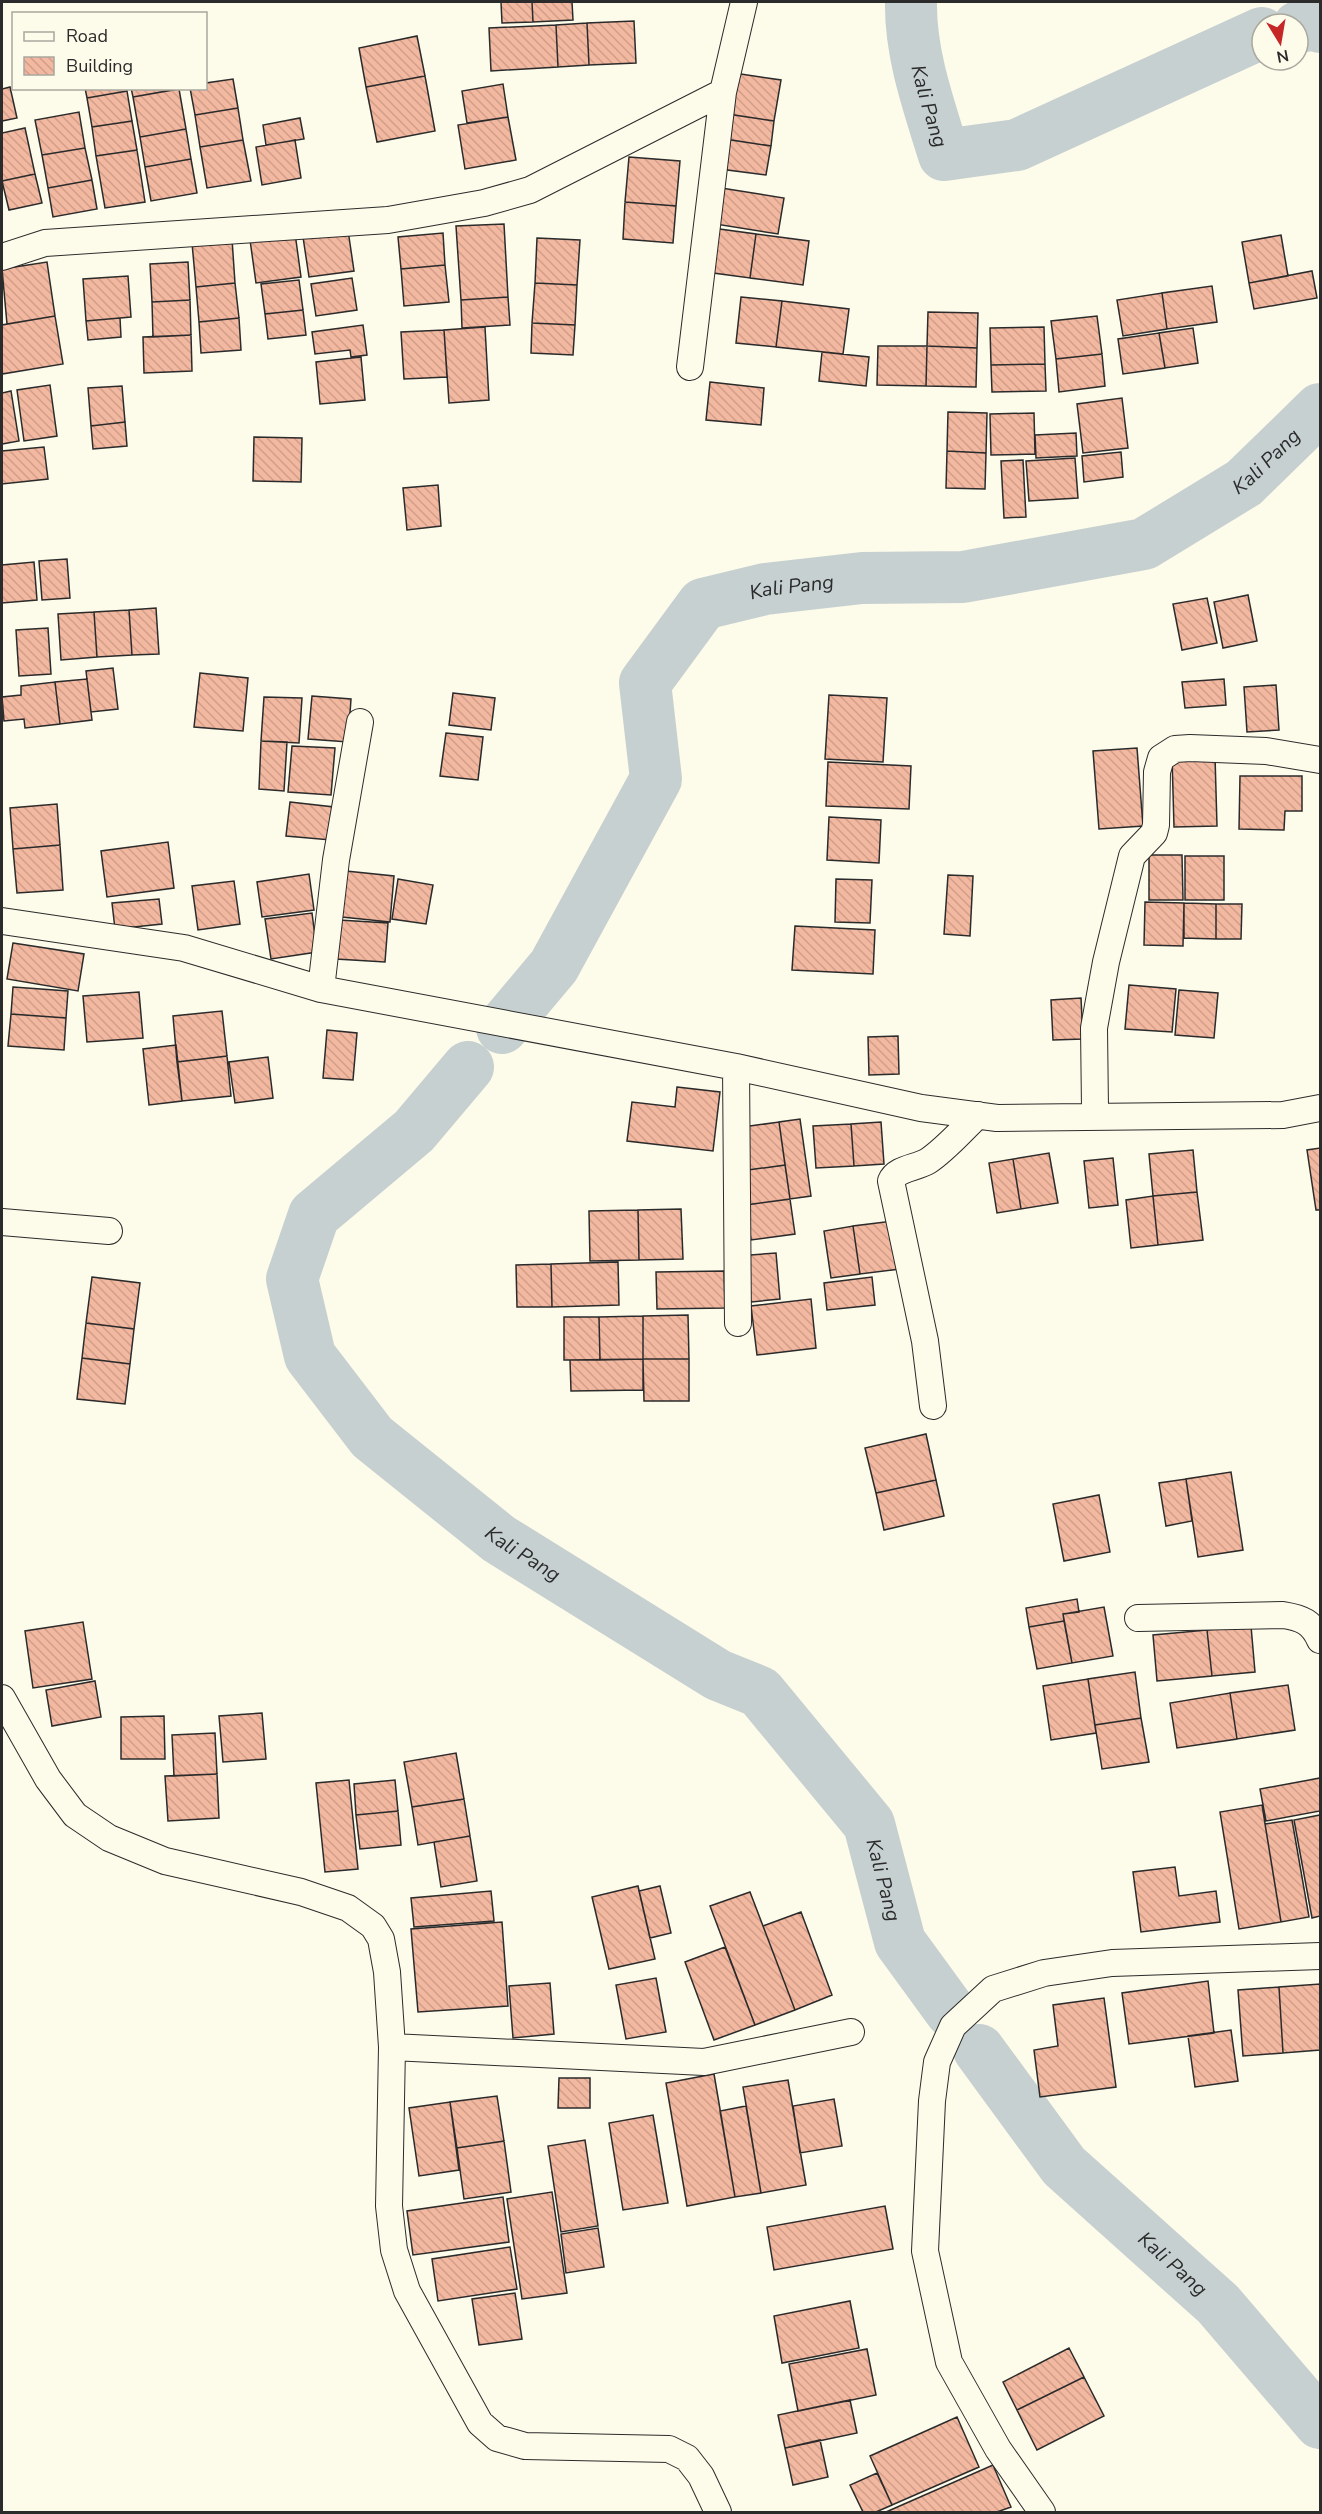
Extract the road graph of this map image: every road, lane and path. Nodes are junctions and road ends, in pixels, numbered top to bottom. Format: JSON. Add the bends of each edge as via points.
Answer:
{"nodes":[{"id":1,"x":744,"y":2,"type":"edge"},
{"id":2,"x":723,"y":92,"type":"junction"},
{"id":3,"x":2,"y":256,"type":"edge"},
{"id":4,"x":690,"y":367,"type":"dead end"},
{"id":5,"x":360,"y":722,"type":"dead end"},
{"id":6,"x":1320,"y":760,"type":"edge"},
{"id":7,"x":2,"y":921,"type":"edge"},
{"id":8,"x":321,"y":989,"type":"junction"},
{"id":9,"x":736,"y":1067,"type":"junction"},
{"id":10,"x":1320,"y":1108,"type":"edge"},
{"id":11,"x":978,"y":1116,"type":"junction"},
{"id":12,"x":1093,"y":1116,"type":"junction"},
{"id":13,"x":2,"y":1222,"type":"edge"},
{"id":14,"x":109,"y":1231,"type":"dead end"},
{"id":15,"x":738,"y":1323,"type":"dead end"},
{"id":16,"x":933,"y":1406,"type":"dead end"},
{"id":17,"x":1138,"y":1617,"type":"dead end"},
{"id":18,"x":1320,"y":1640,"type":"edge"},
{"id":19,"x":2,"y":1698,"type":"edge"},
{"id":20,"x":1320,"y":1956,"type":"edge"},
{"id":21,"x":851,"y":2032,"type":"dead end"},
{"id":22,"x":392,"y":2047,"type":"junction"},
{"id":23,"x":718,"y":2512,"type":"edge"},
{"id":24,"x":1042,"y":2512,"type":"edge"}],
"edges":[{"from":1,"to":2,"type":"street"},
{"from":2,"to":3,"type":"street","via":[[530,190],[484,203],[388,220],[45,243]]},
{"from":2,"to":4,"type":"street"},
{"from":5,"to":8,"type":"street","via":[[336,860]]},
{"from":6,"to":12,"type":"street","via":[[1266,751],[1190,748],[1175,749],[1161,758],[1154,833],[1132,856],[1106,962],[1094,1028]]},
{"from":7,"to":8,"type":"street","via":[[184,948]]},
{"from":8,"to":9,"type":"street"},
{"from":9,"to":11,"type":"street","via":[[921,1108]]},
{"from":9,"to":15,"type":"street"},
{"from":10,"to":12,"type":"street","via":[[1284,1114]]},
{"from":11,"to":12,"type":"street"},
{"from":11,"to":16,"type":"street","via":[[927,1161],[898,1172],[891,1181],[925,1341]]},
{"from":13,"to":14,"type":"street"},
{"from":17,"to":18,"type":"street","via":[[1283,1615],[1302,1618],[1312,1625]]},
{"from":19,"to":22,"type":"street","via":[[48,1779],[75,1815],[110,1838],[165,1861],[301,1892],[348,1908],[373,1926],[381,1939],[387,1972]]},
{"from":20,"to":24,"type":"street","via":[[1112,1963],[1044,1973],[993,1989],[953,2026],[936,2062],[925,2251],[949,2362],[998,2449]]},
{"from":21,"to":22,"type":"street","via":[[704,2062]]},
{"from":22,"to":23,"type":"street","via":[[389,2206],[394,2250],[407,2291],[480,2424],[497,2438],[525,2446],[669,2450],[687,2458]]}]}
